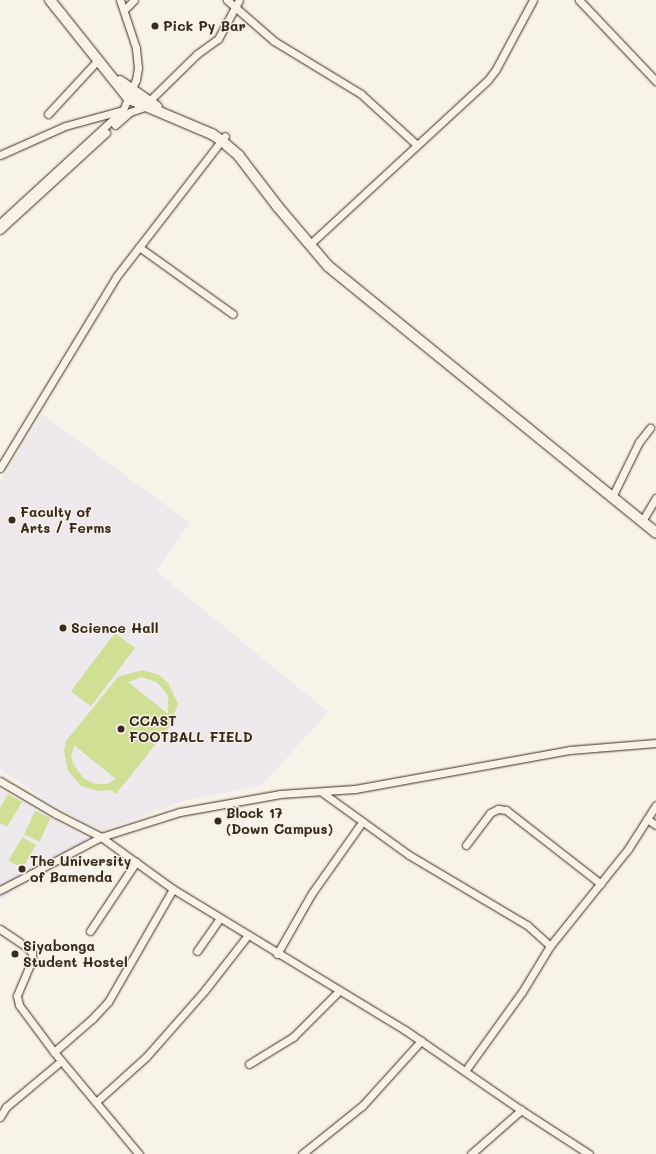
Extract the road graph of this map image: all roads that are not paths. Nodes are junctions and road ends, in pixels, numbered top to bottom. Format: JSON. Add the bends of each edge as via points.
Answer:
{"nodes":[{"id":1,"x":50,"y":0,"type":"edge"},
{"id":2,"x":120,"y":0,"type":"edge"},
{"id":3,"x":134,"y":0,"type":"edge"},
{"id":4,"x":227,"y":0,"type":"edge"},
{"id":5,"x":240,"y":0,"type":"edge"},
{"id":6,"x":533,"y":0,"type":"edge"},
{"id":7,"x":578,"y":0,"type":"edge"},
{"id":8,"x":234,"y":7,"type":"junction"},
{"id":9,"x":124,"y":10,"type":"junction"},
{"id":10,"x":100,"y":62,"type":"junction"},
{"id":11,"x":656,"y":81,"type":"edge"},
{"id":12,"x":129,"y":94,"type":"junction"},
{"id":13,"x":147,"y":103,"type":"junction"},
{"id":14,"x":123,"y":110,"type":"junction"},
{"id":15,"x":48,"y":114,"type":"dead end"},
{"id":16,"x":96,"y":118,"type":"junction"},
{"id":17,"x":104,"y":129,"type":"junction"},
{"id":18,"x":224,"y":138,"type":"junction"},
{"id":19,"x":416,"y":144,"type":"junction"},
{"id":20,"x":0,"y":155,"type":"edge"},
{"id":21,"x":0,"y":223,"type":"edge"},
{"id":22,"x":0,"y":230,"type":"edge"},
{"id":23,"x":309,"y":245,"type":"junction"},
{"id":24,"x":139,"y":247,"type":"junction"},
{"id":25,"x":233,"y":314,"type":"dead end"},
{"id":26,"x":650,"y":428,"type":"dead end"},
{"id":27,"x":0,"y":468,"type":"edge"},
{"id":28,"x":612,"y":497,"type":"junction"},
{"id":29,"x":656,"y":498,"type":"edge"},
{"id":30,"x":642,"y":521,"type":"junction"},
{"id":31,"x":656,"y":533,"type":"edge"},
{"id":32,"x":656,"y":744,"type":"edge"},
{"id":33,"x":0,"y":781,"type":"edge"},
{"id":34,"x":323,"y":793,"type":"junction"},
{"id":35,"x":656,"y":806,"type":"edge"},
{"id":36,"x":647,"y":819,"type":"junction"},
{"id":37,"x":362,"y":822,"type":"junction"},
{"id":38,"x":656,"y":825,"type":"edge"},
{"id":39,"x":101,"y":837,"type":"junction"},
{"id":40,"x":466,"y":845,"type":"dead end"},
{"id":41,"x":136,"y":862,"type":"junction"},
{"id":42,"x":601,"y":884,"type":"junction"},
{"id":43,"x":173,"y":889,"type":"junction"},
{"id":44,"x":0,"y":890,"type":"edge"},
{"id":45,"x":220,"y":918,"type":"junction"},
{"id":46,"x":0,"y":929,"type":"edge"},
{"id":47,"x":90,"y":931,"type":"dead end"},
{"id":48,"x":248,"y":935,"type":"junction"},
{"id":49,"x":550,"y":946,"type":"junction"},
{"id":50,"x":197,"y":951,"type":"dead end"},
{"id":51,"x":277,"y":954,"type":"junction"},
{"id":52,"x":339,"y":991,"type":"junction"},
{"id":53,"x":421,"y":1041,"type":"junction"},
{"id":54,"x":54,"y":1052,"type":"junction"},
{"id":55,"x":61,"y":1061,"type":"junction"},
{"id":56,"x":249,"y":1064,"type":"dead end"},
{"id":57,"x":465,"y":1071,"type":"junction"},
{"id":58,"x":96,"y":1102,"type":"junction"},
{"id":59,"x":521,"y":1110,"type":"junction"},
{"id":60,"x":0,"y":1117,"type":"edge"},
{"id":61,"x":139,"y":1154,"type":"edge"},
{"id":62,"x":302,"y":1154,"type":"edge"},
{"id":63,"x":471,"y":1154,"type":"edge"},
{"id":64,"x":590,"y":1154,"type":"edge"}],
"edges":[{"from":1,"to":10,"type":"highway"},
{"from":2,"to":9,"type":"street"},
{"from":3,"to":9,"type":"street"},
{"from":4,"to":8,"type":"street"},
{"from":5,"to":8,"type":"street"},
{"from":6,"to":19,"type":"street","via":[[487,81]]},
{"from":7,"to":11,"type":"street"},
{"from":8,"to":13,"type":"street","via":[[218,39],[197,54]]},
{"from":8,"to":19,"type":"street","via":[[274,41],[361,94]]},
{"from":9,"to":12,"type":"street","via":[[136,48],[138,74]]},
{"from":10,"to":12,"type":"highway"},
{"from":10,"to":15,"type":"street"},
{"from":12,"to":13,"type":"highway"},
{"from":12,"to":14,"type":"street"},
{"from":13,"to":18,"type":"highway"},
{"from":13,"to":22,"type":"street","via":[[121,120]]},
{"from":14,"to":16,"type":"street"},
{"from":14,"to":17,"type":"street"},
{"from":16,"to":17,"type":"street"},
{"from":16,"to":20,"type":"street","via":[[65,126]]},
{"from":17,"to":21,"type":"street"},
{"from":18,"to":23,"type":"highway"},
{"from":18,"to":24,"type":"street"},
{"from":19,"to":23,"type":"street"},
{"from":23,"to":28,"type":"highway","via":[[328,266]]},
{"from":24,"to":25,"type":"street"},
{"from":24,"to":27,"type":"street","via":[[116,277]]},
{"from":26,"to":28,"type":"street","via":[[639,442]]},
{"from":28,"to":30,"type":"highway"},
{"from":29,"to":30,"type":"street"},
{"from":30,"to":31,"type":"highway"},
{"from":32,"to":34,"type":"street","via":[[570,750]]},
{"from":33,"to":39,"type":"street"},
{"from":34,"to":37,"type":"street"},
{"from":34,"to":39,"type":"street","via":[[280,794],[187,811]]},
{"from":35,"to":36,"type":"street"},
{"from":36,"to":38,"type":"street"},
{"from":36,"to":42,"type":"street"},
{"from":37,"to":49,"type":"street","via":[[448,880],[522,922]]},
{"from":37,"to":51,"type":"street","via":[[312,893]]},
{"from":39,"to":41,"type":"street"},
{"from":39,"to":44,"type":"street"},
{"from":40,"to":42,"type":"street","via":[[490,813],[498,809],[506,810]]},
{"from":41,"to":43,"type":"street"},
{"from":41,"to":47,"type":"street"},
{"from":42,"to":49,"type":"street"},
{"from":43,"to":45,"type":"street"},
{"from":43,"to":54,"type":"street","via":[[108,1002]]},
{"from":45,"to":48,"type":"street"},
{"from":45,"to":50,"type":"street"},
{"from":46,"to":54,"type":"street","via":[[32,953],[32,960],[18,996],[19,1005]]},
{"from":48,"to":51,"type":"street"},
{"from":48,"to":58,"type":"street","via":[[205,990],[146,1057]]},
{"from":49,"to":57,"type":"street","via":[[522,992]]},
{"from":51,"to":52,"type":"street"},
{"from":52,"to":53,"type":"street"},
{"from":52,"to":56,"type":"street","via":[[294,1037]]},
{"from":53,"to":57,"type":"street"},
{"from":53,"to":62,"type":"street","via":[[362,1106]]},
{"from":54,"to":55,"type":"street"},
{"from":55,"to":58,"type":"street"},
{"from":55,"to":60,"type":"street","via":[[6,1108]]},
{"from":57,"to":59,"type":"street"},
{"from":58,"to":61,"type":"street"},
{"from":59,"to":63,"type":"street"},
{"from":59,"to":64,"type":"street"}]}
